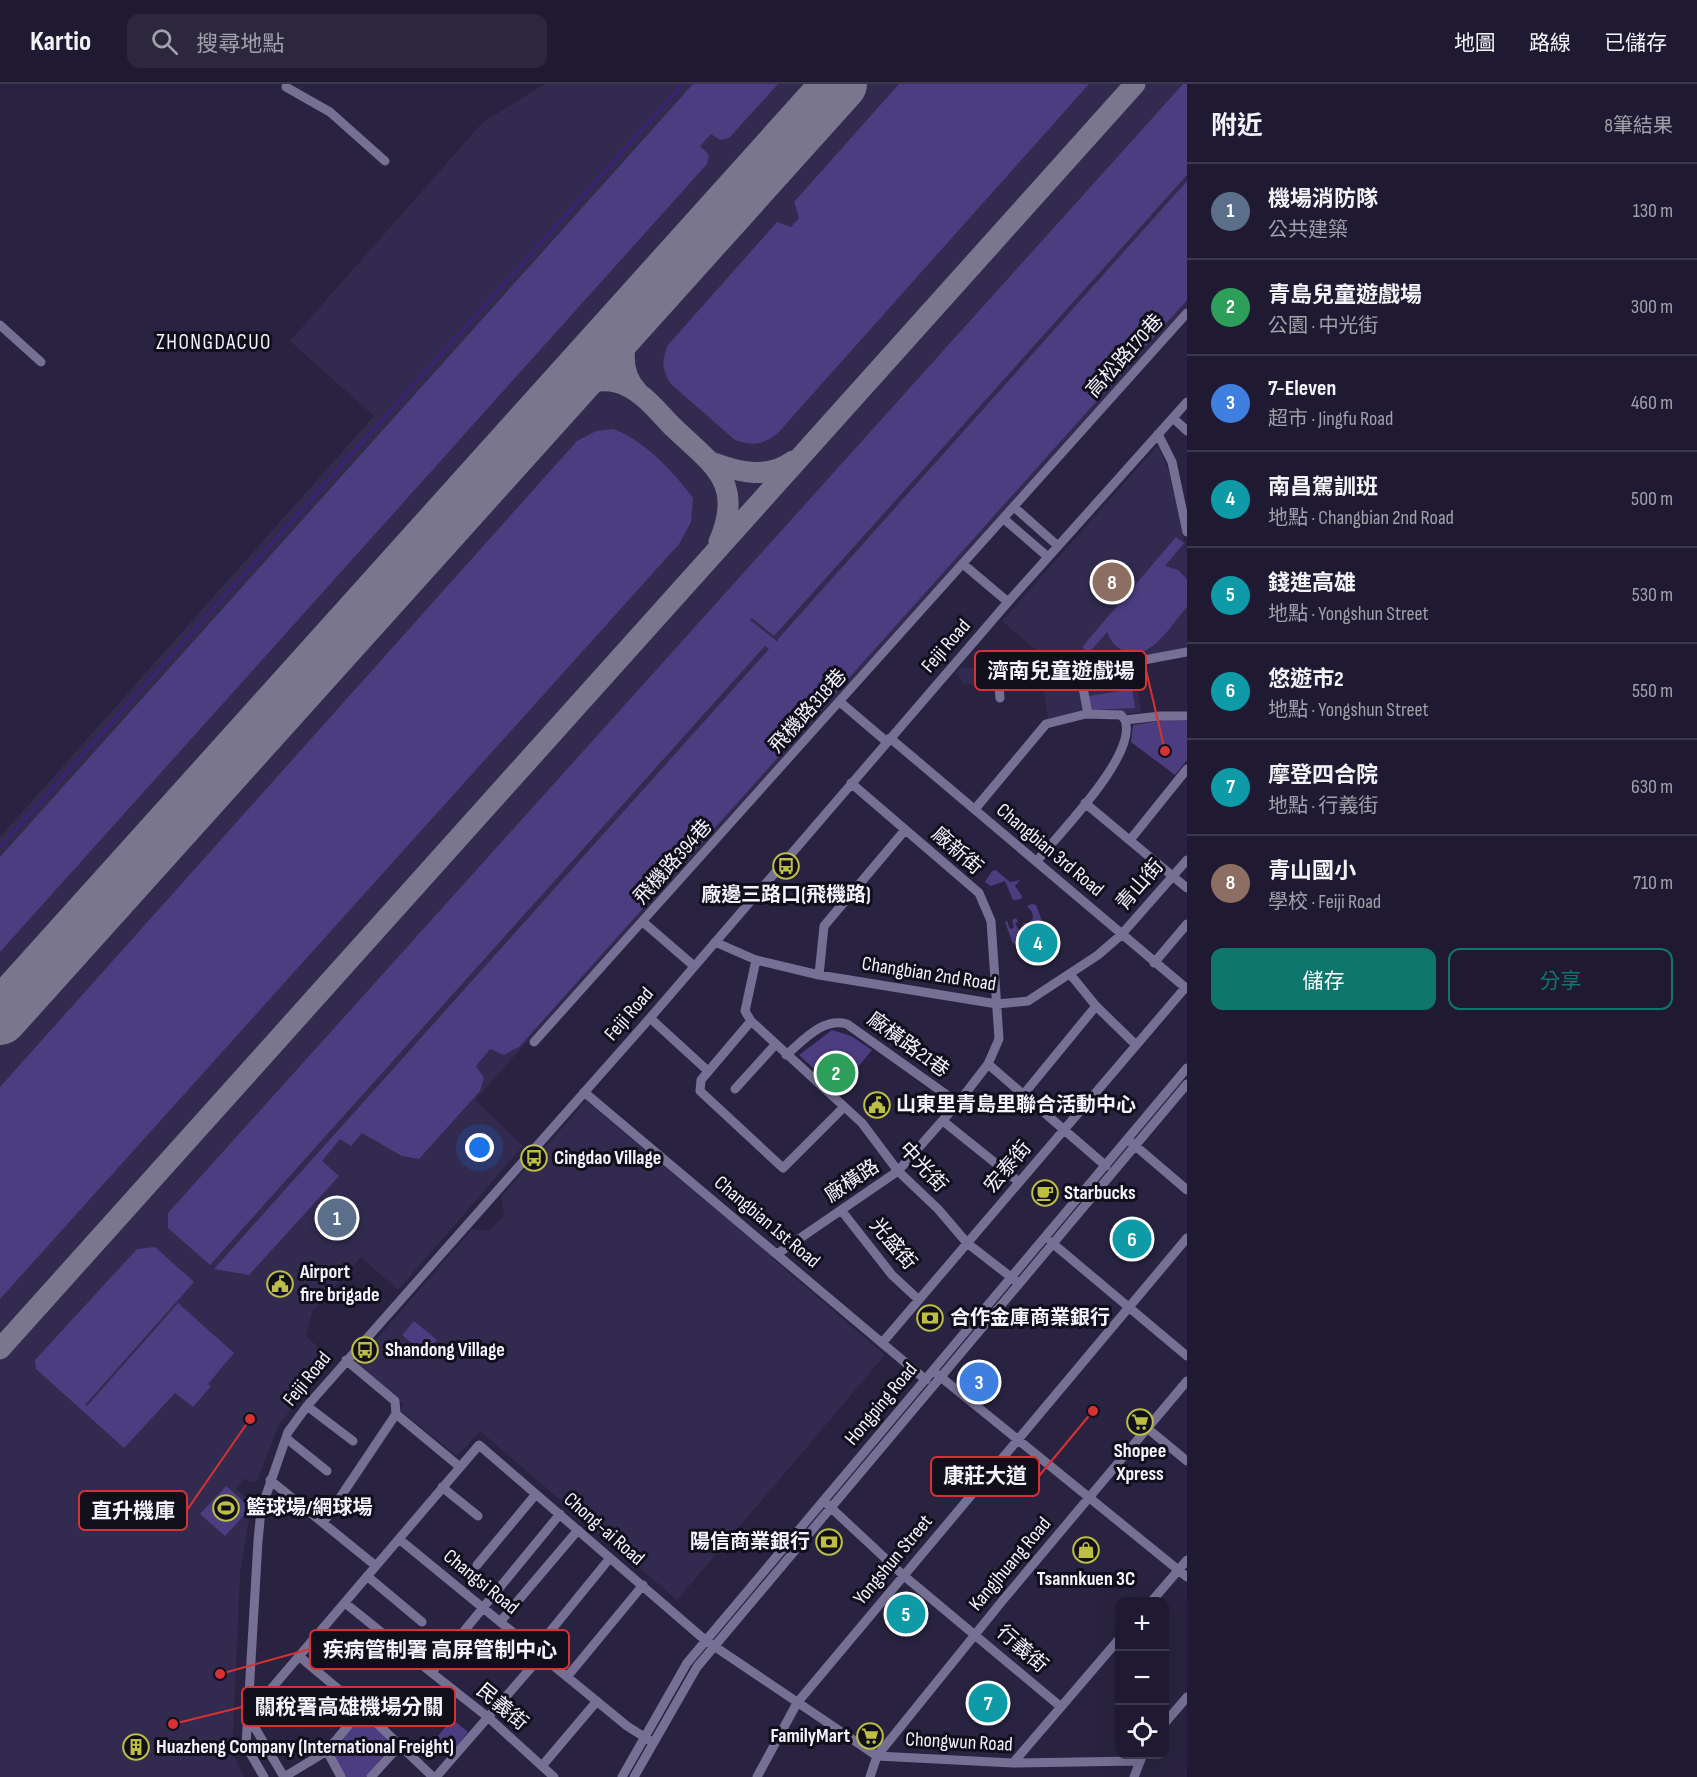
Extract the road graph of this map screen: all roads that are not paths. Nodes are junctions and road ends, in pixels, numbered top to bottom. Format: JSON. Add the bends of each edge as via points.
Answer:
{"nodes":[{"id":1,"x":286,"y":87,"type":"dead end"},
{"id":2,"x":385,"y":161,"type":"dead end"},
{"id":3,"x":1187,"y":313,"type":"edge"},
{"id":4,"x":0,"y":325,"type":"edge"},
{"id":5,"x":40,"y":362,"type":"dead end"},
{"id":6,"x":1187,"y":402,"type":"edge"},
{"id":7,"x":1173,"y":418,"type":"junction"},
{"id":8,"x":1187,"y":431,"type":"edge"},
{"id":9,"x":1158,"y":434,"type":"junction"},
{"id":10,"x":1014,"y":507,"type":"junction"},
{"id":11,"x":1004,"y":519,"type":"junction"},
{"id":12,"x":1187,"y":532,"type":"edge"},
{"id":13,"x":1058,"y":546,"type":"junction"},
{"id":14,"x":1048,"y":557,"type":"junction"},
{"id":15,"x":963,"y":564,"type":"junction"},
{"id":16,"x":1008,"y":602,"type":"junction"},
{"id":17,"x":1187,"y":652,"type":"edge"},
{"id":18,"x":1080,"y":672,"type":"junction"},
{"id":19,"x":1000,"y":698,"type":"dead end"},
{"id":20,"x":840,"y":702,"type":"junction"},
{"id":21,"x":1088,"y":714,"type":"junction"},
{"id":22,"x":1187,"y":716,"type":"edge"},
{"id":23,"x":1125,"y":720,"type":"junction"},
{"id":24,"x":888,"y":740,"type":"junction"},
{"id":25,"x":1187,"y":769,"type":"edge"},
{"id":26,"x":851,"y":783,"type":"junction"},
{"id":27,"x":1085,"y":803,"type":"junction"},
{"id":28,"x":975,"y":809,"type":"junction"},
{"id":29,"x":729,"y":826,"type":"joint"},
{"id":30,"x":905,"y":830,"type":"junction"},
{"id":31,"x":1130,"y":840,"type":"junction"},
{"id":32,"x":1187,"y":860,"type":"edge"},
{"id":33,"x":1037,"y":861,"type":"junction"},
{"id":34,"x":1172,"y":875,"type":"junction"},
{"id":35,"x":1187,"y":888,"type":"edge"},
{"id":36,"x":643,"y":922,"type":"junction"},
{"id":37,"x":1187,"y":924,"type":"edge"},
{"id":38,"x":1121,"y":934,"type":"junction"},
{"id":39,"x":715,"y":942,"type":"junction"},
{"id":40,"x":756,"y":960,"type":"junction"},
{"id":41,"x":1154,"y":963,"type":"junction"},
{"id":42,"x":694,"y":966,"type":"junction"},
{"id":43,"x":1070,"y":974,"type":"junction"},
{"id":44,"x":819,"y":975,"type":"junction"},
{"id":45,"x":1186,"y":988,"type":"edge"},
{"id":46,"x":997,"y":1004,"type":"junction"},
{"id":47,"x":1096,"y":1006,"type":"junction"},
{"id":48,"x":650,"y":1018,"type":"junction"},
{"id":49,"x":751,"y":1021,"type":"junction"},
{"id":50,"x":534,"y":1042,"type":"dead end"},
{"id":51,"x":775,"y":1045,"type":"junction"},
{"id":52,"x":1136,"y":1045,"type":"junction"},
{"id":53,"x":786,"y":1055,"type":"junction"},
{"id":54,"x":988,"y":1064,"type":"junction"},
{"id":55,"x":1187,"y":1068,"type":"edge"},
{"id":56,"x":708,"y":1071,"type":"junction"},
{"id":57,"x":1187,"y":1084,"type":"edge"},
{"id":58,"x":735,"y":1089,"type":"dead end"},
{"id":59,"x":585,"y":1092,"type":"junction"},
{"id":60,"x":1023,"y":1095,"type":"junction"},
{"id":61,"x":958,"y":1103,"type":"junction"},
{"id":62,"x":844,"y":1107,"type":"junction"},
{"id":63,"x":943,"y":1121,"type":"junction"},
{"id":64,"x":1064,"y":1130,"type":"junction"},
{"id":65,"x":1131,"y":1142,"type":"junction"},
{"id":66,"x":1106,"y":1166,"type":"junction"},
{"id":67,"x":898,"y":1171,"type":"junction"},
{"id":68,"x":1019,"y":1182,"type":"junction"},
{"id":69,"x":1187,"y":1190,"type":"edge"},
{"id":70,"x":841,"y":1209,"type":"junction"},
{"id":71,"x":1187,"y":1238,"type":"edge"},
{"id":72,"x":1050,"y":1241,"type":"junction"},
{"id":73,"x":967,"y":1243,"type":"junction"},
{"id":74,"x":777,"y":1254,"type":"junction"},
{"id":75,"x":1011,"y":1277,"type":"junction"},
{"id":76,"x":1020,"y":1285,"type":"junction"},
{"id":77,"x":919,"y":1300,"type":"junction"},
{"id":78,"x":1128,"y":1307,"type":"junction"},
{"id":79,"x":882,"y":1343,"type":"junction"},
{"id":80,"x":1187,"y":1356,"type":"edge"},
{"id":81,"x":346,"y":1360,"type":"junction"},
{"id":82,"x":933,"y":1370,"type":"junction"},
{"id":83,"x":941,"y":1377,"type":"junction"},
{"id":84,"x":926,"y":1380,"type":"junction"},
{"id":85,"x":1187,"y":1381,"type":"edge"},
{"id":86,"x":307,"y":1406,"type":"junction"},
{"id":87,"x":396,"y":1414,"type":"junction"},
{"id":88,"x":1147,"y":1428,"type":"junction"},
{"id":89,"x":286,"y":1437,"type":"junction"},
{"id":90,"x":1018,"y":1440,"type":"junction"},
{"id":91,"x":353,"y":1441,"type":"dead end"},
{"id":92,"x":1187,"y":1461,"type":"edge"},
{"id":93,"x":460,"y":1467,"type":"junction"},
{"id":94,"x":327,"y":1471,"type":"dead end"},
{"id":95,"x":270,"y":1480,"type":"junction"},
{"id":96,"x":442,"y":1486,"type":"junction"},
{"id":97,"x":536,"y":1494,"type":"junction"},
{"id":98,"x":1089,"y":1497,"type":"junction"},
{"id":99,"x":827,"y":1504,"type":"junction"},
{"id":100,"x":560,"y":1514,"type":"junction"},
{"id":101,"x":478,"y":1516,"type":"dead end"},
{"id":102,"x":323,"y":1523,"type":"junction"},
{"id":103,"x":578,"y":1530,"type":"junction"},
{"id":104,"x":399,"y":1539,"type":"junction"},
{"id":105,"x":610,"y":1558,"type":"junction"},
{"id":106,"x":1187,"y":1560,"type":"edge"},
{"id":107,"x":477,"y":1565,"type":"dead end"},
{"id":108,"x":376,"y":1566,"type":"junction"},
{"id":109,"x":1178,"y":1570,"type":"junction"},
{"id":110,"x":903,"y":1575,"type":"junction"},
{"id":111,"x":367,"y":1576,"type":"junction"},
{"id":112,"x":1187,"y":1577,"type":"edge"},
{"id":113,"x":643,"y":1585,"type":"junction"},
{"id":114,"x":1155,"y":1597,"type":"edge"},
{"id":115,"x":345,"y":1603,"type":"junction"},
{"id":116,"x":483,"y":1607,"type":"junction"},
{"id":117,"x":422,"y":1622,"type":"dead end"},
{"id":118,"x":500,"y":1622,"type":"junction"},
{"id":119,"x":976,"y":1634,"type":"junction"},
{"id":120,"x":705,"y":1640,"type":"junction"},
{"id":121,"x":1115,"y":1643,"type":"edge"},
{"id":122,"x":715,"y":1647,"type":"junction"},
{"id":123,"x":538,"y":1653,"type":"junction"},
{"id":124,"x":300,"y":1657,"type":"junction"},
{"id":125,"x":432,"y":1673,"type":"junction"},
{"id":126,"x":567,"y":1677,"type":"junction"},
{"id":127,"x":1187,"y":1697,"type":"edge"},
{"id":128,"x":597,"y":1701,"type":"junction"},
{"id":129,"x":797,"y":1703,"type":"junction"},
{"id":130,"x":1061,"y":1707,"type":"junction"},
{"id":131,"x":362,"y":1709,"type":"junction"},
{"id":132,"x":248,"y":1716,"type":"junction"},
{"id":133,"x":489,"y":1718,"type":"junction"},
{"id":134,"x":1169,"y":1719,"type":"edge"},
{"id":135,"x":644,"y":1737,"type":"junction"},
{"id":136,"x":653,"y":1742,"type":"junction"},
{"id":137,"x":400,"y":1745,"type":"junction"},
{"id":138,"x":327,"y":1751,"type":"junction"},
{"id":139,"x":877,"y":1756,"type":"junction"},
{"id":140,"x":1115,"y":1759,"type":"edge"},
{"id":141,"x":1141,"y":1759,"type":"edge"},
{"id":142,"x":1013,"y":1763,"type":"junction"},
{"id":143,"x":542,"y":1766,"type":"junction"},
{"id":144,"x":264,"y":1777,"type":"edge"},
{"id":145,"x":284,"y":1777,"type":"edge"},
{"id":146,"x":341,"y":1777,"type":"edge"},
{"id":147,"x":371,"y":1777,"type":"edge"},
{"id":148,"x":435,"y":1777,"type":"edge"},
{"id":149,"x":554,"y":1777,"type":"edge"},
{"id":150,"x":622,"y":1777,"type":"edge"},
{"id":151,"x":634,"y":1777,"type":"edge"},
{"id":152,"x":757,"y":1777,"type":"edge"},
{"id":153,"x":870,"y":1777,"type":"edge"},
{"id":154,"x":1134,"y":1777,"type":"edge"}],
"edges":[{"from":1,"to":2,"type":"street","via":[[330,112]]},
{"from":3,"to":10,"type":"street","name":"高松路170巷"},
{"from":4,"to":5,"type":"street"},
{"from":6,"to":7,"type":"street","name":"Feiji Road"},
{"from":7,"to":8,"type":"street"},
{"from":7,"to":9,"type":"street","name":"Feiji Road"},
{"from":9,"to":12,"type":"street","via":[[1172,462]]},
{"from":9,"to":13,"type":"street","name":"Feiji Road"},
{"from":10,"to":11,"type":"street","name":"高松路170巷"},
{"from":10,"to":13,"type":"street"},
{"from":11,"to":14,"type":"street"},
{"from":11,"to":15,"type":"street","name":"飛機路318巷"},
{"from":13,"to":14,"type":"street","name":"Feiji Road"},
{"from":14,"to":16,"type":"street","name":"Feiji Road"},
{"from":15,"to":16,"type":"street"},
{"from":15,"to":20,"type":"street","name":"飛機路318巷"},
{"from":16,"to":24,"type":"street","name":"Feiji Road"},
{"from":17,"to":18,"type":"street"},
{"from":18,"to":19,"type":"street","via":[[999,687]]},
{"from":18,"to":21,"type":"street"},
{"from":20,"to":24,"type":"street","name":"Changbian 3rd Road"},
{"from":20,"to":29,"type":"street","name":"飛機路318巷"},
{"from":21,"to":23,"type":"street","via":[[1121,715]]},
{"from":21,"to":28,"type":"street","via":[[1046,724]]},
{"from":22,"to":23,"type":"street"},
{"from":23,"to":27,"type":"street","via":[[1129,730],[1123,752]]},
{"from":24,"to":26,"type":"street","name":"Feiji Road"},
{"from":24,"to":28,"type":"street","name":"Changbian 3rd Road"},
{"from":25,"to":31,"type":"street"},
{"from":26,"to":30,"type":"street"},
{"from":26,"to":39,"type":"street","name":"Feiji Road"},
{"from":27,"to":31,"type":"street"},
{"from":27,"to":33,"type":"street"},
{"from":28,"to":33,"type":"street","name":"Changbian 3rd Road"},
{"from":29,"to":36,"type":"street","name":"飛機路394巷"},
{"from":30,"to":44,"type":"street","name":"廠新街","via":[[824,926]]},
{"from":30,"to":46,"type":"street","name":"廠新街","via":[[979,893],[991,921]]},
{"from":31,"to":34,"type":"street"},
{"from":32,"to":34,"type":"street","name":"青山街"},
{"from":33,"to":38,"type":"street","name":"Changbian 3rd Road"},
{"from":34,"to":35,"type":"street"},
{"from":34,"to":38,"type":"street","name":"青山街"},
{"from":36,"to":42,"type":"street"},
{"from":36,"to":50,"type":"street","name":"飛機路394巷"},
{"from":37,"to":41,"type":"street"},
{"from":38,"to":41,"type":"street","name":"Changbian 3rd Road"},
{"from":38,"to":43,"type":"street","name":"Changbian 2nd Road","via":[[1098,956]]},
{"from":39,"to":40,"type":"street","name":"Changbian 2nd Road"},
{"from":39,"to":42,"type":"street","name":"Feiji Road"},
{"from":40,"to":44,"type":"street","name":"Changbian 2nd Road"},
{"from":40,"to":49,"type":"street","via":[[745,1011]]},
{"from":41,"to":45,"type":"street","name":"Changbian 3rd Road"},
{"from":42,"to":48,"type":"street","name":"Feiji Road"},
{"from":43,"to":46,"type":"street","name":"Changbian 2nd Road","via":[[1028,1001]]},
{"from":43,"to":47,"type":"street"},
{"from":44,"to":46,"type":"street","name":"Changbian 2nd Road"},
{"from":45,"to":52,"type":"street","name":"宏泰街"},
{"from":46,"to":54,"type":"street","name":"廠橫路","via":[[999,1040]]},
{"from":47,"to":52,"type":"street"},
{"from":47,"to":60,"type":"street"},
{"from":48,"to":56,"type":"street"},
{"from":48,"to":59,"type":"street","name":"Feiji Road"},
{"from":49,"to":51,"type":"street","name":"中光街"},
{"from":49,"to":56,"type":"street"},
{"from":51,"to":53,"type":"street","name":"中光街"},
{"from":51,"to":58,"type":"street"},
{"from":52,"to":64,"type":"street","name":"宏泰街"},
{"from":53,"to":61,"type":"street","name":"廠橫路21巷","via":[[824,1024],[835,1020],[847,1024]]},
{"from":53,"to":62,"type":"street","name":"中光街"},
{"from":54,"to":60,"type":"street"},
{"from":54,"to":61,"type":"street","name":"廠橫路"},
{"from":55,"to":65,"type":"street","name":"Hongping Road"},
{"from":56,"to":62,"type":"street","via":[[699,1086],[704,1096],[783,1168]]},
{"from":57,"to":65,"type":"street","name":"Hongping Road"},
{"from":59,"to":74,"type":"street","name":"Changbian 1st Road"},
{"from":59,"to":81,"type":"street","name":"Feiji Road"},
{"from":60,"to":64,"type":"street"},
{"from":61,"to":63,"type":"street","name":"廠橫路"},
{"from":62,"to":67,"type":"street","name":"中光街","via":[[862,1123]]},
{"from":63,"to":67,"type":"street","name":"廠橫路"},
{"from":63,"to":68,"type":"street"},
{"from":64,"to":66,"type":"street"},
{"from":64,"to":68,"type":"street","name":"宏泰街"},
{"from":65,"to":66,"type":"street","name":"Hongping Road"},
{"from":65,"to":69,"type":"street"},
{"from":65,"to":72,"type":"street","name":"Hongping Road"},
{"from":66,"to":72,"type":"street","name":"Hongping Road"},
{"from":67,"to":70,"type":"street","name":"廠橫路"},
{"from":67,"to":73,"type":"street","name":"中光街"},
{"from":68,"to":73,"type":"street","name":"宏泰街"},
{"from":70,"to":74,"type":"street","name":"廠橫路"},
{"from":70,"to":77,"type":"street","name":"光盛街","via":[[892,1275]]},
{"from":71,"to":78,"type":"street","name":"Yongshun Street"},
{"from":72,"to":75,"type":"street","name":"Hongping Road"},
{"from":72,"to":76,"type":"street","name":"Hongping Road"},
{"from":72,"to":78,"type":"street"},
{"from":73,"to":75,"type":"street","name":"中光街"},
{"from":73,"to":77,"type":"street","name":"宏泰街"},
{"from":74,"to":79,"type":"street","name":"Changbian 1st Road"},
{"from":75,"to":76,"type":"street","name":"中光街"},
{"from":75,"to":82,"type":"street","name":"Hongping Road"},
{"from":76,"to":83,"type":"street","name":"Hongping Road"},
{"from":77,"to":79,"type":"street","name":"宏泰街"},
{"from":78,"to":80,"type":"street"},
{"from":78,"to":90,"type":"street","name":"Yongshun Street"},
{"from":79,"to":84,"type":"street","name":"Changbian 1st Road"},
{"from":81,"to":86,"type":"street","name":"Feiji Road"},
{"from":81,"to":87,"type":"street","via":[[395,1401]]},
{"from":82,"to":83,"type":"street"},
{"from":82,"to":84,"type":"street","name":"Hongping Road"},
{"from":83,"to":90,"type":"street"},
{"from":83,"to":99,"type":"street","name":"Hongping Road"},
{"from":84,"to":99,"type":"street","name":"Hongping Road"},
{"from":85,"to":88,"type":"street","name":"Kangjhuang Road"},
{"from":86,"to":89,"type":"street","name":"Feiji Road"},
{"from":86,"to":91,"type":"street"},
{"from":87,"to":93,"type":"street"},
{"from":87,"to":102,"type":"street"},
{"from":88,"to":92,"type":"street"},
{"from":88,"to":98,"type":"street","name":"Kangjhuang Road"},
{"from":89,"to":94,"type":"street"},
{"from":89,"to":95,"type":"street","name":"Feiji Road"},
{"from":90,"to":98,"type":"street"},
{"from":90,"to":110,"type":"street","name":"Yongshun Street"},
{"from":93,"to":96,"type":"street"},
{"from":93,"to":97,"type":"street","name":"Chong-ai Road","via":[[479,1445]]},
{"from":95,"to":102,"type":"street"},
{"from":95,"to":132,"type":"street","name":"Feiji Road","via":[[261,1510],[258,1541]]},
{"from":96,"to":101,"type":"street"},
{"from":96,"to":104,"type":"street"},
{"from":97,"to":100,"type":"street","name":"Chong-ai Road"},
{"from":97,"to":107,"type":"street"},
{"from":98,"to":109,"type":"street"},
{"from":98,"to":119,"type":"street","name":"Kangjhuang Road"},
{"from":99,"to":110,"type":"street","name":"行義街"},
{"from":99,"to":120,"type":"street","name":"Hongping Road"},
{"from":99,"to":122,"type":"street","name":"Hongping Road"},
{"from":100,"to":103,"type":"street","name":"Chong-ai Road"},
{"from":100,"to":116,"type":"street"},
{"from":102,"to":108,"type":"street"},
{"from":103,"to":105,"type":"street","name":"Chong-ai Road"},
{"from":103,"to":118,"type":"street"},
{"from":104,"to":108,"type":"street"},
{"from":104,"to":116,"type":"street","name":"Changsi Road"},
{"from":105,"to":113,"type":"street","name":"Chong-ai Road"},
{"from":105,"to":123,"type":"street"},
{"from":106,"to":109,"type":"street"},
{"from":108,"to":111,"type":"street"},
{"from":109,"to":112,"type":"street"},
{"from":109,"to":114,"type":"street"},
{"from":110,"to":119,"type":"street","name":"行義街"},
{"from":110,"to":129,"type":"street","name":"Yongshun Street"},
{"from":111,"to":115,"type":"street"},
{"from":111,"to":117,"type":"street"},
{"from":113,"to":120,"type":"street","name":"Chong-ai Road"},
{"from":113,"to":126,"type":"street"},
{"from":115,"to":124,"type":"street"},
{"from":115,"to":125,"type":"street","name":"民義街"},
{"from":116,"to":118,"type":"street","name":"Changsi Road"},
{"from":116,"to":125,"type":"street"},
{"from":118,"to":123,"type":"street","name":"Changsi Road"},
{"from":119,"to":130,"type":"street","name":"行義街"},
{"from":119,"to":139,"type":"street","name":"Kangjhuang Road"},
{"from":120,"to":122,"type":"street","name":"Chongwun Road"},
{"from":120,"to":135,"type":"street","name":"Hongping Road","via":[[680,1673]]},
{"from":121,"to":130,"type":"street"},
{"from":122,"to":129,"type":"street","name":"Chongwun Road"},
{"from":122,"to":136,"type":"street","name":"Hongping Road","via":[[690,1678]]},
{"from":123,"to":126,"type":"street","name":"Changsi Road"},
{"from":123,"to":133,"type":"street"},
{"from":124,"to":131,"type":"street"},
{"from":124,"to":132,"type":"street"},
{"from":125,"to":133,"type":"street","name":"民義街"},
{"from":126,"to":128,"type":"street","name":"Changsi Road"},
{"from":127,"to":134,"type":"street"},
{"from":128,"to":135,"type":"street","name":"Changsi Road"},
{"from":128,"to":143,"type":"street"},
{"from":129,"to":139,"type":"street","name":"Chongwun Road"},
{"from":129,"to":152,"type":"street","name":"Yongshun Street"},
{"from":130,"to":142,"type":"street"},
{"from":131,"to":137,"type":"street"},
{"from":131,"to":138,"type":"street"},
{"from":132,"to":144,"type":"street","name":"Feiji Road","via":[[246,1746]]},
{"from":132,"to":145,"type":"street"},
{"from":133,"to":143,"type":"street","name":"民義街"},
{"from":133,"to":148,"type":"street"},
{"from":135,"to":136,"type":"street","name":"Changsi Road"},
{"from":135,"to":150,"type":"street","name":"Hongping Road"},
{"from":136,"to":151,"type":"street","name":"Hongping Road"},
{"from":137,"to":147,"type":"street"},
{"from":137,"to":148,"type":"street"},
{"from":138,"to":145,"type":"street"},
{"from":138,"to":146,"type":"street"},
{"from":139,"to":142,"type":"street","name":"Chongwun Road"},
{"from":139,"to":153,"type":"street","name":"Kangjhuang Road"},
{"from":140,"to":142,"type":"street","name":"Chongwun Road"},
{"from":141,"to":154,"type":"street"},
{"from":143,"to":149,"type":"street","name":"民義街"}]}
